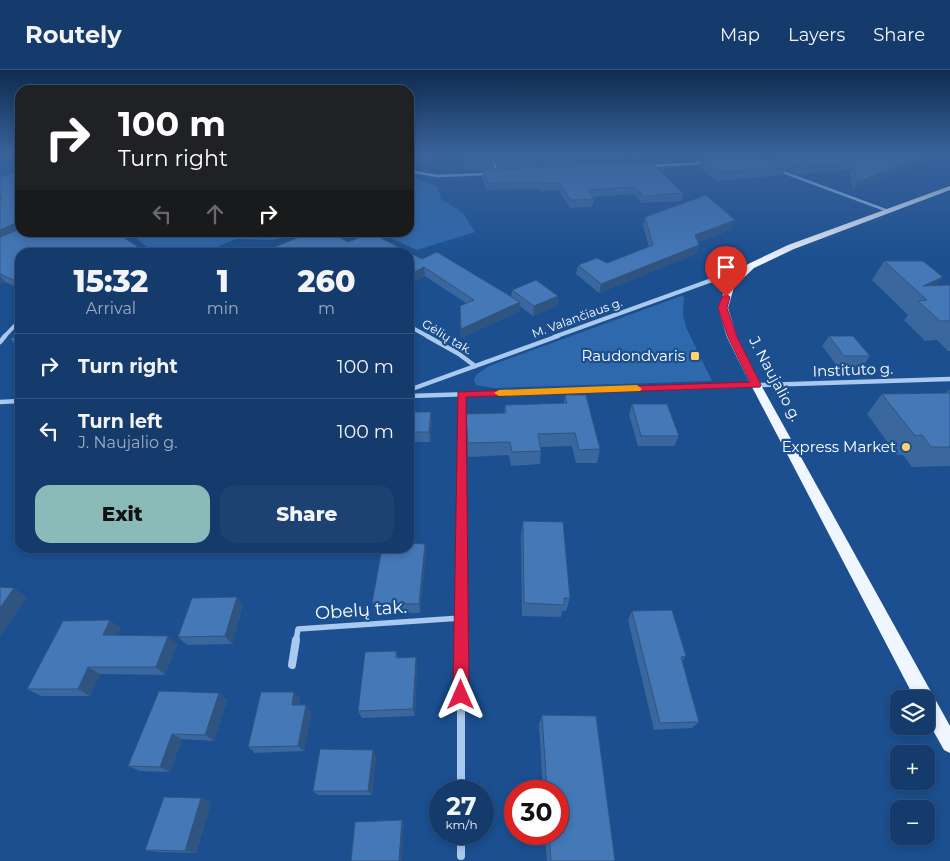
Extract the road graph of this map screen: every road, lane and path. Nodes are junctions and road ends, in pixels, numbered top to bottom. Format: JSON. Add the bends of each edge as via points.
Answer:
{"nodes":[{"id":1,"x":831,"y":190,"type":"edge"},
{"id":2,"x":945,"y":190,"type":"edge"},
{"id":3,"x":888,"y":211,"type":"junction"},
{"id":4,"x":751,"y":266,"type":"junction"},
{"id":5,"x":15,"y":326,"type":"edge"},
{"id":6,"x":414,"y":329,"type":"edge"},
{"id":7,"x":0,"y":342,"type":"edge"},
{"id":8,"x":475,"y":366,"type":"junction"},
{"id":9,"x":950,"y":379,"type":"edge"},
{"id":10,"x":756,"y":385,"type":"junction"},
{"id":11,"x":414,"y":388,"type":"edge"},
{"id":12,"x":461,"y":394,"type":"junction"},
{"id":13,"x":414,"y":396,"type":"edge"},
{"id":14,"x":0,"y":402,"type":"edge"},
{"id":15,"x":15,"y":402,"type":"edge"},
{"id":16,"x":461,"y":618,"type":"junction"},
{"id":17,"x":292,"y":665,"type":"dead end"},
{"id":18,"x":921,"y":690,"type":"edge"},
{"id":19,"x":935,"y":716,"type":"edge"},
{"id":20,"x":950,"y":744,"type":"edge"},
{"id":21,"x":461,"y":780,"type":"edge"},
{"id":22,"x":461,"y":845,"type":"edge"},
{"id":23,"x":461,"y":856,"type":"dead end"}],
"edges":[{"from":1,"to":3,"type":"street"},
{"from":2,"to":3,"type":"main road","name":"J. Naujalio g."},
{"from":3,"to":4,"type":"main road","name":"J. Naujalio g.","via":[[791,247]]},
{"from":4,"to":8,"type":"street","name":"M. Valančiaus g."},
{"from":4,"to":10,"type":"main road","name":"J. Naujalio g.","via":[[730,286],[723,308],[732,337]]},
{"from":5,"to":7,"type":"street"},
{"from":6,"to":8,"type":"street","name":"Gėlių tak."},
{"from":8,"to":11,"type":"street","name":"M. Valančiaus g."},
{"from":9,"to":10,"type":"street","name":"Instituto g."},
{"from":10,"to":12,"type":"street","name":"Instituto g."},
{"from":10,"to":18,"type":"main road","name":"J. Naujalio g."},
{"from":12,"to":13,"type":"street","name":"Instituto g."},
{"from":12,"to":16,"type":"street"},
{"from":14,"to":15,"type":"street"},
{"from":16,"to":17,"type":"street","name":"Obelų tak.","via":[[298,629]]},
{"from":16,"to":21,"type":"street"},
{"from":19,"to":20,"type":"main road","name":"J. Naujalio g."},
{"from":22,"to":23,"type":"street"}]}
